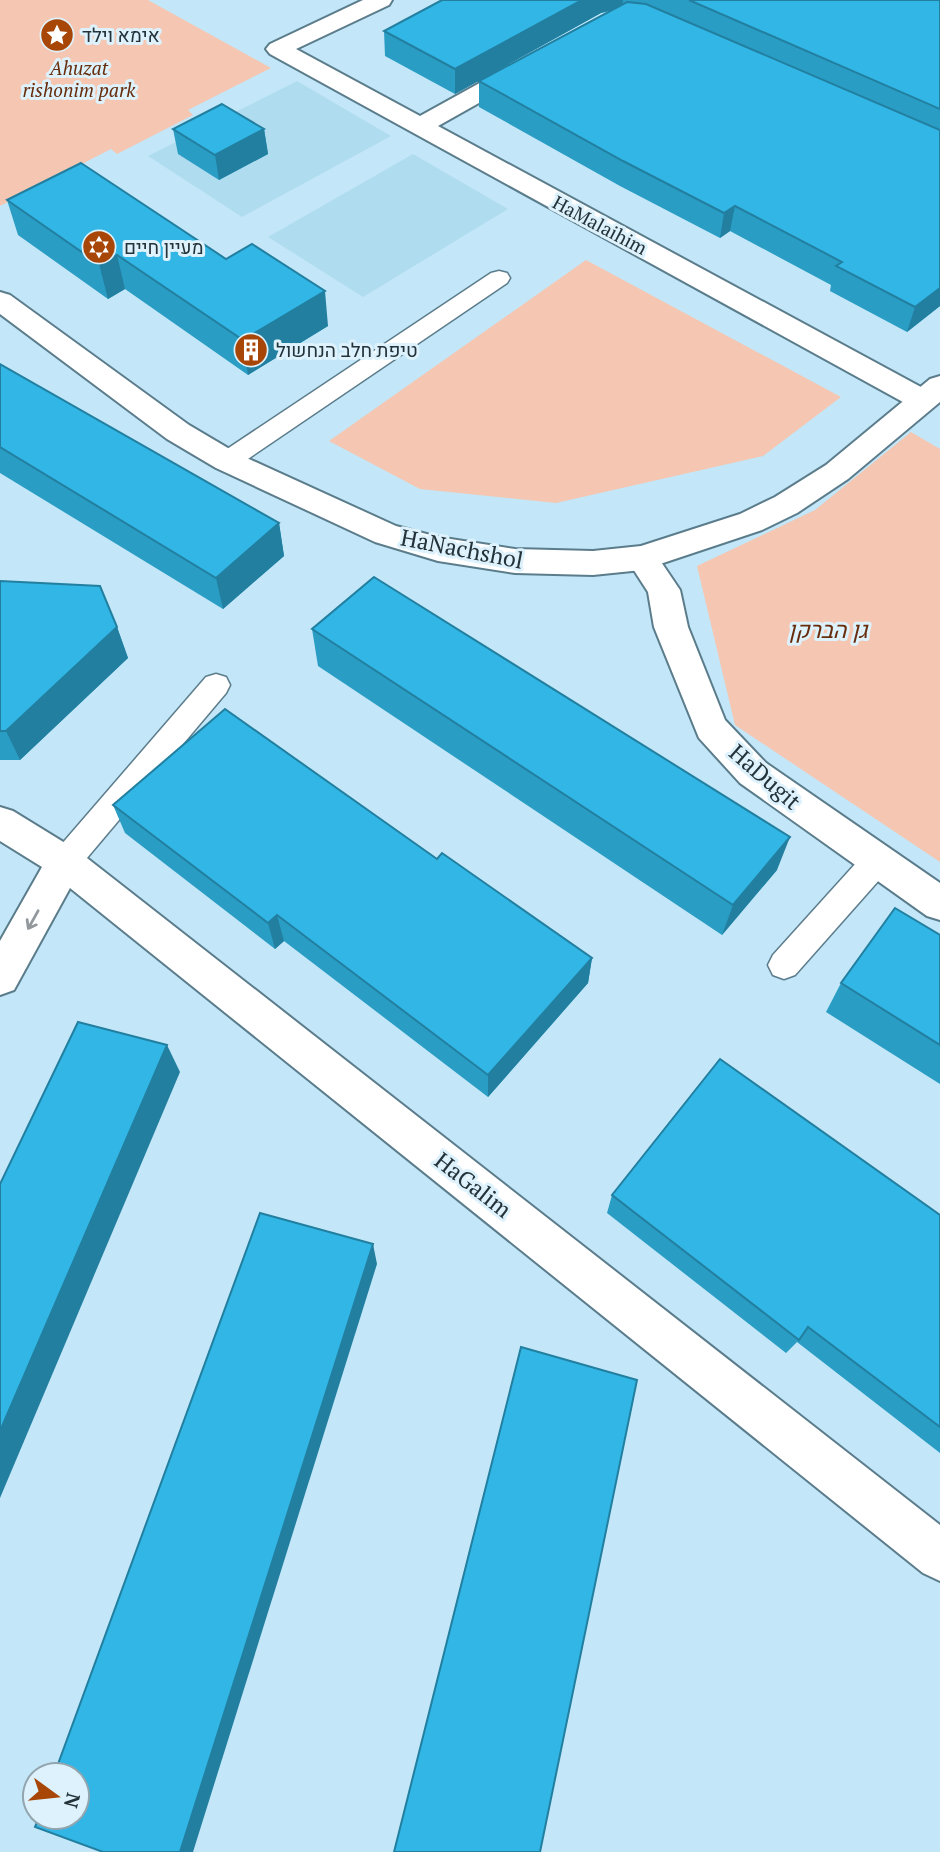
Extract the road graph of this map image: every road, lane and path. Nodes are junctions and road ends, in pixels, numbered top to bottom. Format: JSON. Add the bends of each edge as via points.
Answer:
{"nodes":[{"id":1,"x":381,"y":0,"type":"edge"},
{"id":2,"x":539,"y":61,"type":"edge"},
{"id":3,"x":419,"y":127,"type":"junction"},
{"id":4,"x":499,"y":278,"type":"dead end"},
{"id":5,"x":0,"y":301,"type":"edge"},
{"id":6,"x":931,"y":393,"type":"edge"},
{"id":7,"x":227,"y":461,"type":"junction"},
{"id":8,"x":642,"y":558,"type":"junction"},
{"id":9,"x":216,"y":685,"type":"dead end"},
{"id":10,"x":0,"y":822,"type":"edge"},
{"id":11,"x":877,"y":860,"type":"junction"},
{"id":12,"x":65,"y":862,"type":"junction"},
{"id":13,"x":940,"y":904,"type":"edge"},
{"id":14,"x":784,"y":965,"type":"dead end"},
{"id":15,"x":0,"y":978,"type":"edge"},
{"id":16,"x":940,"y":1556,"type":"edge"}],
"edges":[{"from":1,"to":3,"type":"street","name":"HaMalaihim","via":[[278,49]]},
{"from":2,"to":3,"type":"street"},
{"from":3,"to":6,"type":"street","name":"HaMalaihim"},
{"from":4,"to":7,"type":"lane"},
{"from":5,"to":7,"type":"street","name":"HaNachshol","via":[[178,432]]},
{"from":6,"to":8,"type":"street","name":"HaNachshol","via":[[837,471],[786,505],[729,530]]},
{"from":7,"to":8,"type":"street","name":"HaNachshol","via":[[386,534],[438,549],[561,564]]},
{"from":8,"to":11,"type":"street","name":"HaDugit","via":[[664,590],[671,627],[711,728],[753,773]]},
{"from":9,"to":12,"type":"lane"},
{"from":10,"to":12,"type":"street","name":"HaGalim"},
{"from":11,"to":13,"type":"street","name":"HaDugit"},
{"from":11,"to":14,"type":"lane"},
{"from":12,"to":15,"type":"street","one_way":true},
{"from":12,"to":16,"type":"street","name":"HaGalim"}]}
